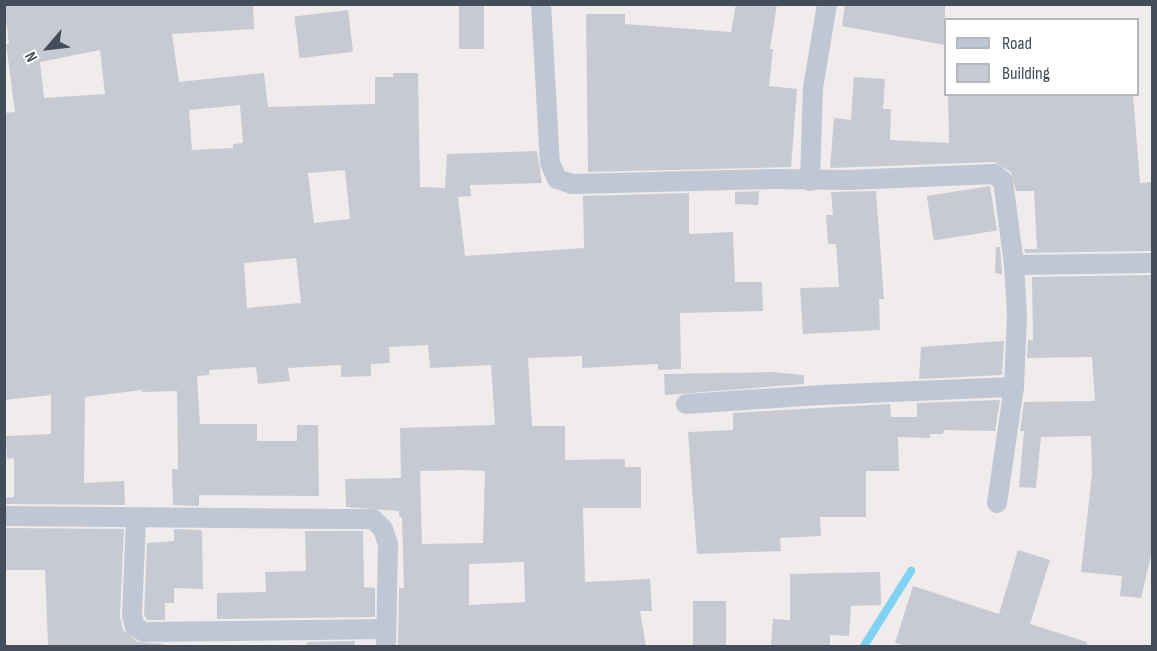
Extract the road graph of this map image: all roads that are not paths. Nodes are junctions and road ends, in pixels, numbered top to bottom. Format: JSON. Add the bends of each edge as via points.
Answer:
{"nodes":[{"id":1,"x":542,"y":4,"type":"edge"},
{"id":2,"x":827,"y":4,"type":"edge"},
{"id":3,"x":810,"y":181,"type":"junction"},
{"id":4,"x":1152,"y":263,"type":"edge"},
{"id":5,"x":1014,"y":266,"type":"junction"},
{"id":6,"x":1014,"y":387,"type":"junction"},
{"id":7,"x":686,"y":404,"type":"dead end"},
{"id":8,"x":996,"y":504,"type":"dead end"},
{"id":9,"x":4,"y":516,"type":"edge"},
{"id":10,"x":136,"y":519,"type":"junction"},
{"id":11,"x":385,"y":638,"type":"edge"}],
"edges":[{"from":1,"to":3,"type":"street","via":[[550,164],[558,179],[572,184]]},
{"from":2,"to":3,"type":"street","via":[[813,88]]},
{"from":3,"to":5,"type":"street","via":[[994,174],[1003,181]]},
{"from":4,"to":5,"type":"street"},
{"from":5,"to":6,"type":"street"},
{"from":6,"to":7,"type":"street"},
{"from":6,"to":8,"type":"street"},
{"from":9,"to":10,"type":"street"},
{"from":10,"to":11,"type":"street","via":[[132,616],[135,627],[144,632]]},
{"from":10,"to":11,"type":"street","via":[[373,519],[383,529],[388,544]]}]}
